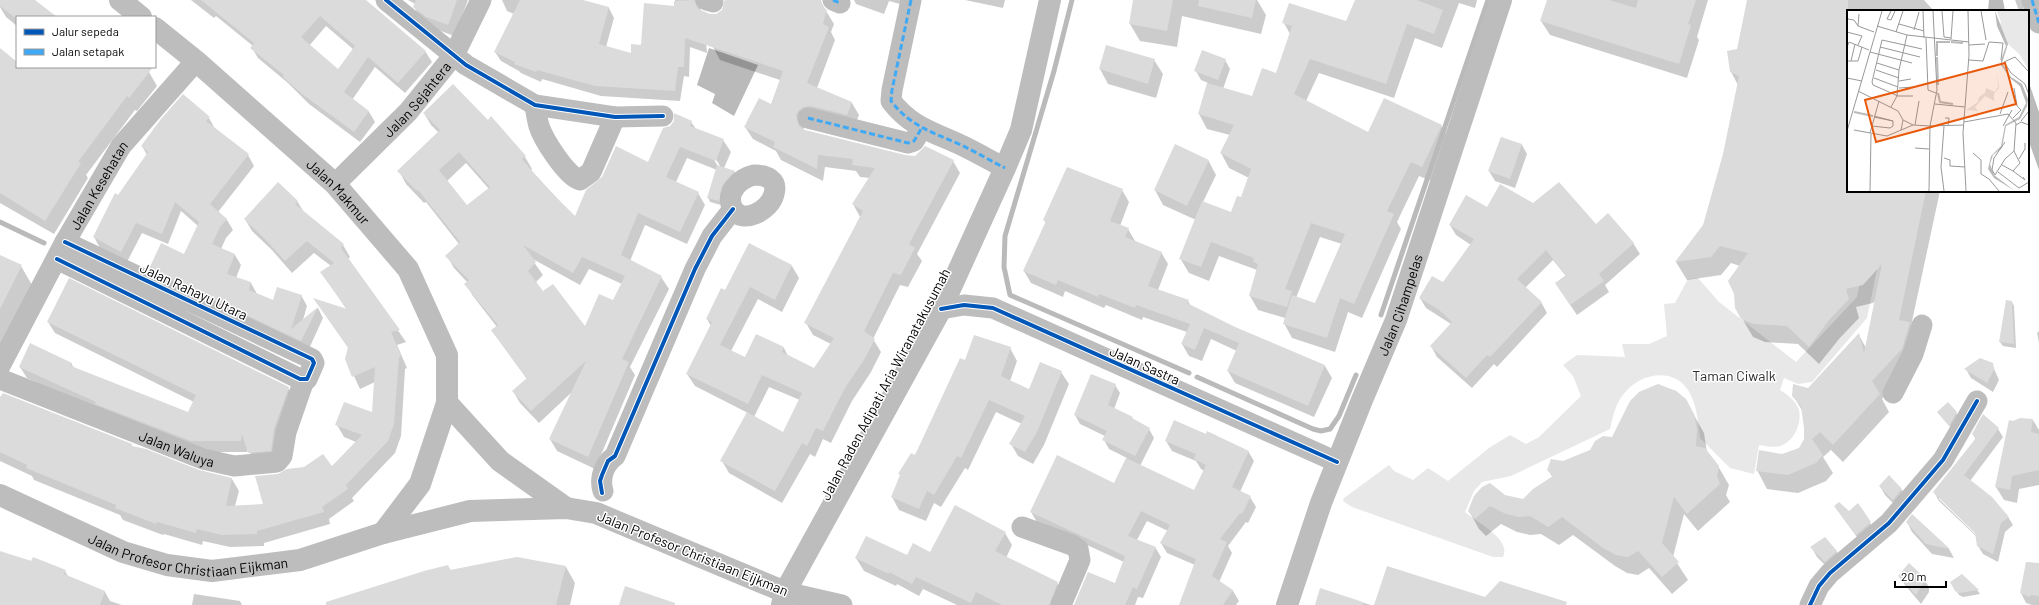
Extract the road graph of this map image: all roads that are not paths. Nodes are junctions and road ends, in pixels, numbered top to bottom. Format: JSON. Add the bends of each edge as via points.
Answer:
{"nodes":[{"id":1,"x":120,"y":0,"type":"edge"},
{"id":2,"x":386,"y":0,"type":"edge"},
{"id":3,"x":481,"y":0,"type":"edge"},
{"id":4,"x":911,"y":0,"type":"edge"},
{"id":5,"x":1050,"y":0,"type":"edge"},
{"id":6,"x":1501,"y":0,"type":"edge"},
{"id":7,"x":2032,"y":0,"type":"edge"},
{"id":8,"x":140,"y":16,"type":"edge"},
{"id":9,"x":2039,"y":23,"type":"edge"},
{"id":10,"x":156,"y":29,"type":"edge"},
{"id":11,"x":454,"y":54,"type":"junction"},
{"id":12,"x":196,"y":61,"type":"junction"},
{"id":13,"x":534,"y":105,"type":"junction"},
{"id":14,"x":663,"y":116,"type":"dead end"},
{"id":15,"x":615,"y":117,"type":"junction"},
{"id":16,"x":808,"y":118,"type":"dead end"},
{"id":17,"x":921,"y":129,"type":"junction"},
{"id":18,"x":1005,"y":168,"type":"junction"},
{"id":19,"x":335,"y":184,"type":"junction"},
{"id":20,"x":733,"y":209,"type":"dead end"},
{"id":21,"x":61,"y":250,"type":"junction"},
{"id":22,"x":941,"y":309,"type":"junction"},
{"id":23,"x":1922,"y":325,"type":"dead end"},
{"id":24,"x":313,"y":360,"type":"joint"},
{"id":25,"x":0,"y":366,"type":"edge"},
{"id":26,"x":0,"y":379,"type":"edge"},
{"id":27,"x":304,"y":380,"type":"junction"},
{"id":28,"x":1893,"y":393,"type":"dead end"},
{"id":29,"x":1977,"y":401,"type":"dead end"},
{"id":30,"x":447,"y":403,"type":"junction"},
{"id":31,"x":1337,"y":462,"type":"junction"},
{"id":32,"x":0,"y":494,"type":"edge"},
{"id":33,"x":600,"y":501,"type":"junction"},
{"id":34,"x":566,"y":508,"type":"junction"},
{"id":35,"x":1022,"y":527,"type":"dead end"},
{"id":36,"x":383,"y":533,"type":"junction"},
{"id":37,"x":784,"y":598,"type":"edge"},
{"id":38,"x":842,"y":605,"type":"edge"},
{"id":39,"x":1061,"y":605,"type":"edge"},
{"id":40,"x":1287,"y":605,"type":"edge"},
{"id":41,"x":1810,"y":605,"type":"edge"}],
"edges":[{"from":1,"to":8,"type":"main road"},
{"from":2,"to":11,"type":"street"},
{"from":3,"to":11,"type":"street","name":"Jalan Sejahtera"},
{"from":4,"to":17,"type":"street","via":[[891,101]]},
{"from":5,"to":18,"type":"main road","name":"Jalan Raden Adipati Aria Wiranatakusumah","via":[[1021,130]]},
{"from":6,"to":31,"type":"main road","name":"Jalan Cihampelas","via":[[1396,320]]},
{"from":7,"to":9,"type":"street"},
{"from":10,"to":12,"type":"main road","name":"Jalan Makmur"},
{"from":11,"to":13,"type":"street","via":[[498,85]]},
{"from":11,"to":19,"type":"street","name":"Jalan Sejahtera","via":[[408,112]]},
{"from":12,"to":19,"type":"main road","name":"Jalan Makmur"},
{"from":12,"to":21,"type":"street","name":"Jalan Kesehatan","via":[[121,146]]},
{"from":13,"to":15,"type":"street"},
{"from":13,"to":15,"type":"street","via":[[540,127],[550,147],[573,176],[580,180],[591,172]]},
{"from":14,"to":15,"type":"street"},
{"from":16,"to":17,"type":"street","via":[[908,143],[914,141]]},
{"from":17,"to":18,"type":"street"},
{"from":18,"to":22,"type":"main road","name":"Jalan Raden Adipati Aria Wiranatakusumah"},
{"from":19,"to":30,"type":"main road","name":"Jalan Makmur","via":[[408,269],[447,355]]},
{"from":20,"to":33,"type":"street","via":[[712,236],[695,268],[615,456],[618,465],[610,485]]},
{"from":21,"to":24,"type":"street","name":"Jalan Rahayu Utara"},
{"from":21,"to":25,"type":"street","name":"Jalan Kesehatan"},
{"from":21,"to":27,"type":"street"},
{"from":22,"to":31,"type":"street","name":"Jalan Sastra","via":[[964,305],[993,308]]},
{"from":22,"to":37,"type":"main road","name":"Jalan Raden Adipati Aria Wiranatakusumah"},
{"from":23,"to":28,"type":"street","via":[[1913,354]]},
{"from":24,"to":27,"type":"street","name":"Jalan Waluya","via":[[307,379]]},
{"from":26,"to":27,"type":"street","name":"Jalan Waluya","via":[[204,459],[234,466],[277,462],[282,456],[286,432]]},
{"from":29,"to":41,"type":"street","via":[[1943,460],[1889,523],[1830,573],[1819,586]]},
{"from":30,"to":34,"type":"main road","name":"Jalan Profesor Christiaan Eijkman","via":[[500,461]]},
{"from":30,"to":36,"type":"main road","via":[[420,484]]},
{"from":31,"to":40,"type":"main road","name":"Jalan Cihampelas"},
{"from":32,"to":36,"type":"main road","name":"Jalan Profesor Christiaan Eijkman","via":[[123,552],[167,565],[212,571],[300,560]]},
{"from":33,"to":34,"type":"main road","name":"Jalan Profesor Christiaan Eijkman"},
{"from":33,"to":37,"type":"main road","name":"Jalan Profesor Christiaan Eijkman"},
{"from":34,"to":36,"type":"main road","name":"Jalan Profesor Christiaan Eijkman","via":[[470,511]]},
{"from":35,"to":39,"type":"street","via":[[1078,550],[1080,560]]},
{"from":37,"to":38,"type":"street","name":"Jalan Profesor Christiaan Eijkman"}]}
